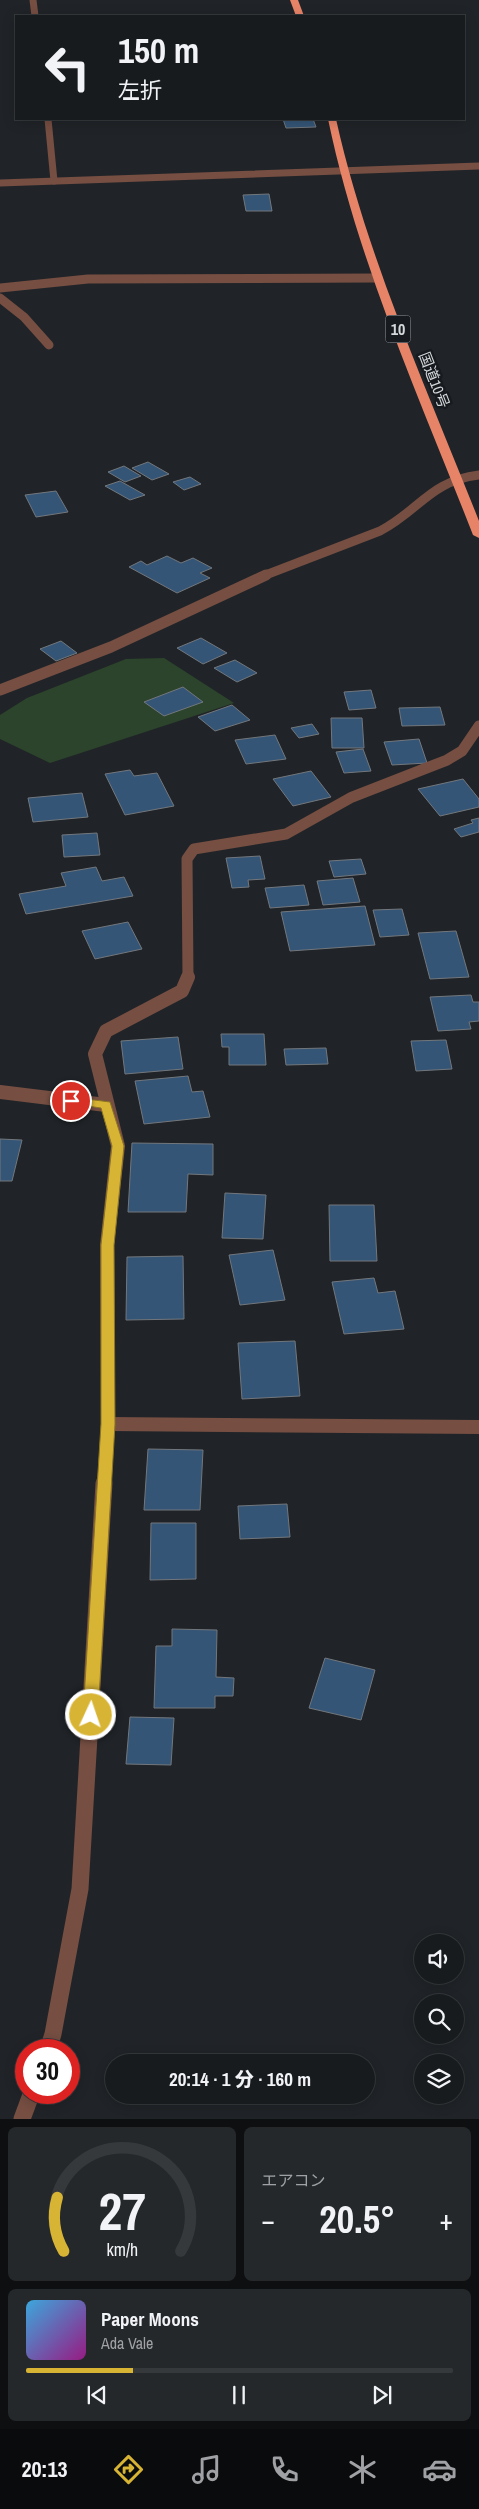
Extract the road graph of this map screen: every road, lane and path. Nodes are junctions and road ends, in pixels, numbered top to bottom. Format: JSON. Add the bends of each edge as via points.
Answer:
{"nodes":[{"id":1,"x":33,"y":0,"type":"edge"},
{"id":2,"x":294,"y":0,"type":"edge"},
{"id":3,"x":35,"y":15,"type":"edge"},
{"id":4,"x":300,"y":15,"type":"edge"},
{"id":5,"x":48,"y":120,"type":"edge"},
{"id":6,"x":332,"y":120,"type":"edge"},
{"id":7,"x":479,"y":166,"type":"edge"},
{"id":8,"x":343,"y":170,"type":"junction"},
{"id":9,"x":54,"y":181,"type":"junction"},
{"id":10,"x":0,"y":183,"type":"edge"},
{"id":11,"x":378,"y":278,"type":"junction"},
{"id":12,"x":0,"y":288,"type":"edge"},
{"id":13,"x":0,"y":298,"type":"edge"},
{"id":14,"x":49,"y":345,"type":"dead end"},
{"id":15,"x":479,"y":475,"type":"edge"},
{"id":16,"x":456,"y":479,"type":"junction"},
{"id":17,"x":479,"y":535,"type":"edge"},
{"id":18,"x":0,"y":690,"type":"edge"},
{"id":19,"x":479,"y":726,"type":"edge"},
{"id":20,"x":0,"y":1092,"type":"edge"},
{"id":21,"x":106,"y":1105,"type":"junction"},
{"id":22,"x":108,"y":1424,"type":"junction"},
{"id":23,"x":479,"y":1427,"type":"edge"},
{"id":24,"x":51,"y":2039,"type":"edge"},
{"id":25,"x":28,"y":2104,"type":"edge"},
{"id":26,"x":22,"y":2119,"type":"edge"}],
"edges":[{"from":1,"to":3,"type":"street"},
{"from":2,"to":4,"type":"highway"},
{"from":5,"to":9,"type":"street"},
{"from":6,"to":8,"type":"highway","name":"国道10号","number":"10"},
{"from":7,"to":8,"type":"street"},
{"from":8,"to":9,"type":"street"},
{"from":8,"to":11,"type":"highway","name":"国道10号","number":"10"},
{"from":9,"to":10,"type":"street"},
{"from":11,"to":12,"type":"street","via":[[88,279]]},
{"from":11,"to":16,"type":"highway","name":"国道10号","number":"10"},
{"from":13,"to":14,"type":"street","via":[[24,317]]},
{"from":15,"to":16,"type":"street"},
{"from":16,"to":17,"type":"highway","name":"国道10号","number":"10"},
{"from":16,"to":18,"type":"street","via":[[435,488],[405,517],[381,530],[277,570],[124,642]]},
{"from":19,"to":21,"type":"street","via":[[462,751],[447,760],[352,797],[286,834],[194,849],[187,859],[189,975],[182,991],[106,1031],[95,1054]]},
{"from":20,"to":21,"type":"street"},
{"from":21,"to":22,"type":"street","via":[[118,1146],[107,1245]]},
{"from":22,"to":23,"type":"street"},
{"from":22,"to":24,"type":"street","via":[[80,1889]]},
{"from":25,"to":26,"type":"street"}]}
